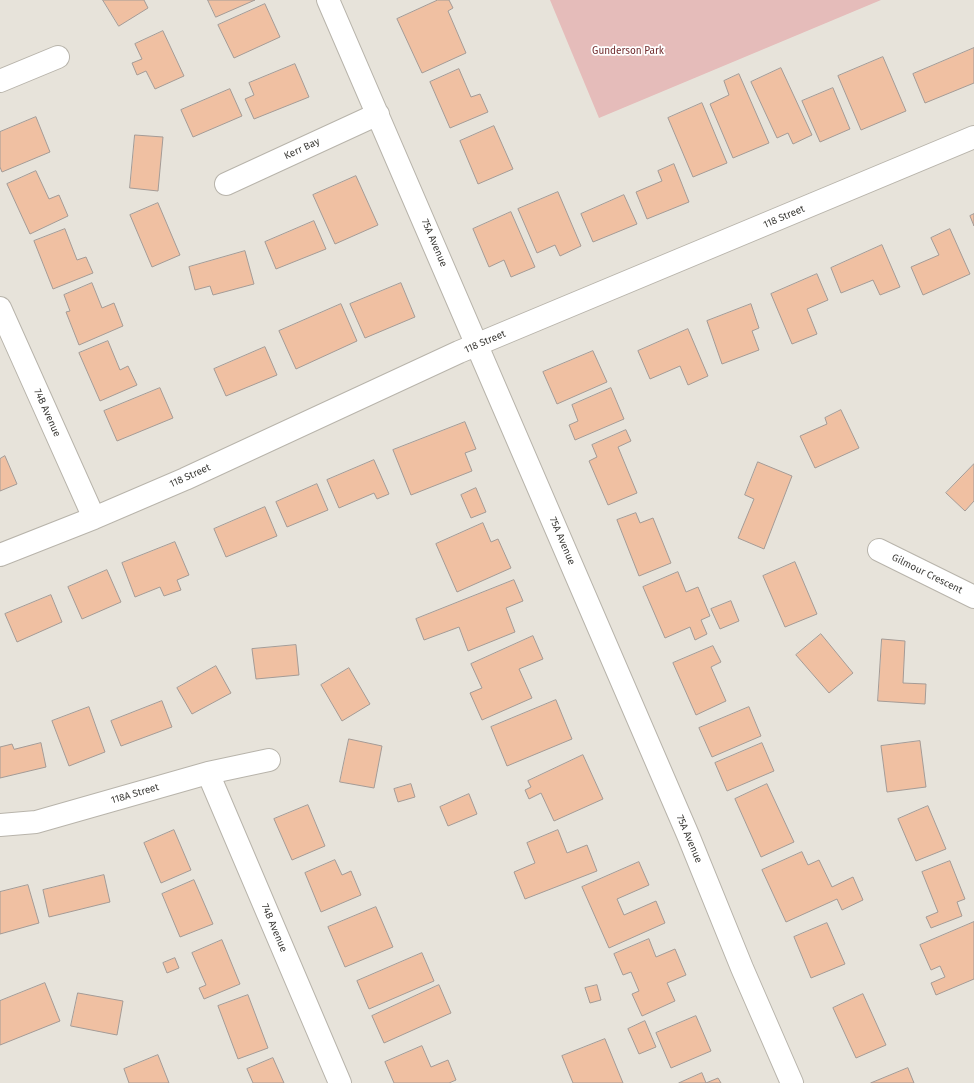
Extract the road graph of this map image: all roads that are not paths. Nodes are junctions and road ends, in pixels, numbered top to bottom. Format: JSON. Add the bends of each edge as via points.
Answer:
{"nodes":[{"id":1,"x":328,"y":0,"type":"edge"},
{"id":2,"x":58,"y":57,"type":"dead end"},
{"id":3,"x":0,"y":81,"type":"edge"},
{"id":4,"x":378,"y":114,"type":"junction"},
{"id":5,"x":974,"y":137,"type":"edge"},
{"id":6,"x":226,"y":184,"type":"dead end"},
{"id":7,"x":0,"y":308,"type":"edge"},
{"id":8,"x":478,"y":345,"type":"junction"},
{"id":9,"x":94,"y":518,"type":"junction"},
{"id":10,"x":879,"y":550,"type":"dead end"},
{"id":11,"x":0,"y":555,"type":"edge"},
{"id":12,"x":974,"y":597,"type":"edge"},
{"id":13,"x":269,"y":760,"type":"dead end"},
{"id":14,"x":208,"y":773,"type":"junction"},
{"id":15,"x":0,"y":825,"type":"edge"},
{"id":16,"x":340,"y":1083,"type":"edge"},
{"id":17,"x":792,"y":1083,"type":"edge"}],
"edges":[{"from":1,"to":4,"type":"street","name":"75A Avenue"},
{"from":2,"to":3,"type":"street"},
{"from":4,"to":6,"type":"street","name":"Kerr Bay"},
{"from":4,"to":8,"type":"street","name":"75A Avenue"},
{"from":5,"to":8,"type":"street","name":"118 Street"},
{"from":7,"to":9,"type":"street","name":"74B Avenue"},
{"from":8,"to":9,"type":"street","name":"118 Street"},
{"from":8,"to":17,"type":"street","name":"75A Avenue"},
{"from":9,"to":11,"type":"street","name":"118 Street"},
{"from":10,"to":12,"type":"street","name":"Gilmour Crescent"},
{"from":13,"to":14,"type":"street","name":"118A Street"},
{"from":14,"to":15,"type":"street","name":"118A Street","via":[[36,822]]},
{"from":14,"to":16,"type":"street","name":"74B Avenue"}]}
